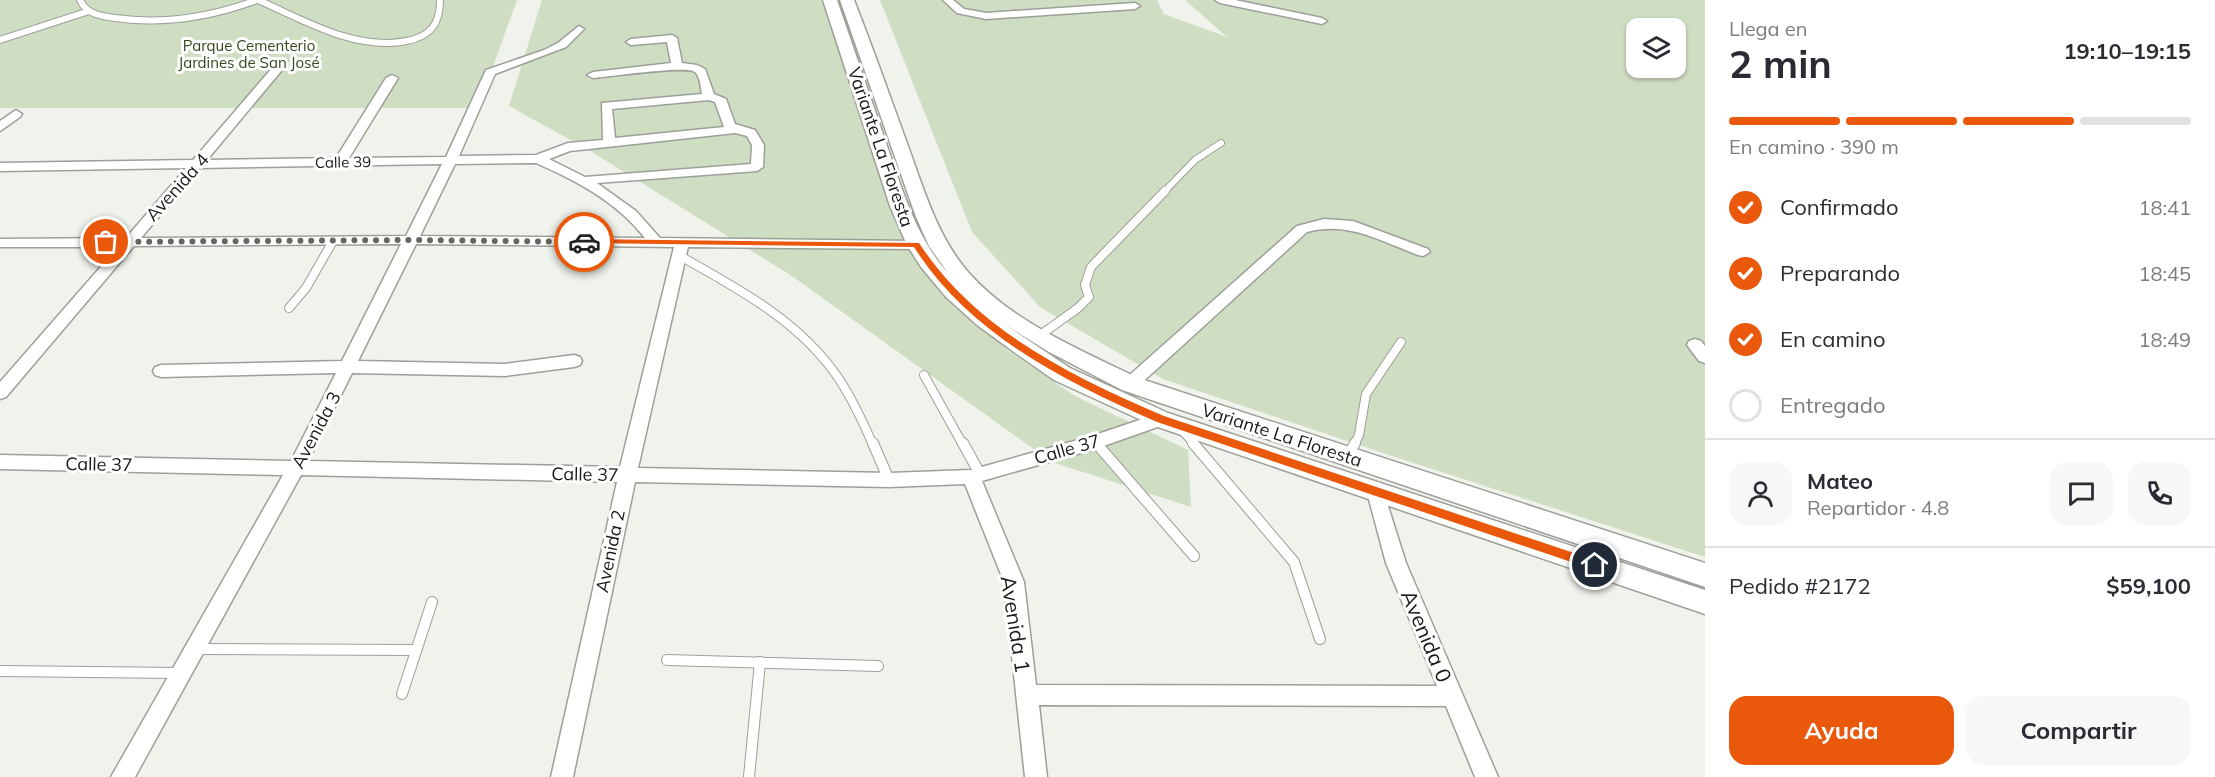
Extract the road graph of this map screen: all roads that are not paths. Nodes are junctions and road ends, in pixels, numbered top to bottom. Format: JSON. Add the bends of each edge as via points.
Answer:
{"nodes":[{"id":1,"x":80,"y":0,"type":"edge"},
{"id":2,"x":257,"y":0,"type":"edge"},
{"id":3,"x":440,"y":0,"type":"edge"},
{"id":4,"x":846,"y":0,"type":"edge"},
{"id":5,"x":948,"y":0,"type":"edge"},
{"id":6,"x":1220,"y":0,"type":"edge"},
{"id":7,"x":1135,"y":6,"type":"dead end"},
{"id":8,"x":89,"y":11,"type":"junction"},
{"id":9,"x":1322,"y":21,"type":"dead end"},
{"id":10,"x":579,"y":29,"type":"dead end"},
{"id":11,"x":0,"y":40,"type":"edge"},
{"id":12,"x":631,"y":42,"type":"dead end"},
{"id":13,"x":283,"y":62,"type":"dead end"},
{"id":14,"x":677,"y":66,"type":"junction"},
{"id":15,"x":593,"y":75,"type":"dead end"},
{"id":16,"x":392,"y":78,"type":"dead end"},
{"id":17,"x":709,"y":97,"type":"junction"},
{"id":18,"x":16,"y":114,"type":"dead end"},
{"id":19,"x":0,"y":127,"type":"edge"},
{"id":20,"x":732,"y":130,"type":"junction"},
{"id":21,"x":609,"y":141,"type":"junction"},
{"id":22,"x":1221,"y":143,"type":"dead end"},
{"id":23,"x":538,"y":159,"type":"junction"},
{"id":24,"x":451,"y":160,"type":"junction"},
{"id":25,"x":340,"y":162,"type":"junction"},
{"id":26,"x":197,"y":165,"type":"junction"},
{"id":27,"x":0,"y":167,"type":"edge"},
{"id":28,"x":587,"y":180,"type":"junction"},
{"id":29,"x":909,"y":205,"type":"junction"},
{"id":30,"x":411,"y":240,"type":"junction"},
{"id":31,"x":333,"y":241,"type":"junction"},
{"id":32,"x":127,"y":242,"type":"junction"},
{"id":33,"x":656,"y":242,"type":"junction"},
{"id":34,"x":0,"y":243,"type":"edge"},
{"id":35,"x":916,"y":244,"type":"junction"},
{"id":36,"x":681,"y":249,"type":"junction"},
{"id":37,"x":1423,"y":252,"type":"dead end"},
{"id":38,"x":289,"y":308,"type":"dead end"},
{"id":39,"x":1039,"y":336,"type":"junction"},
{"id":40,"x":1401,"y":342,"type":"dead end"},
{"id":41,"x":574,"y":361,"type":"dead end"},
{"id":42,"x":349,"y":367,"type":"junction"},
{"id":43,"x":161,"y":371,"type":"dead end"},
{"id":44,"x":924,"y":375,"type":"dead end"},
{"id":45,"x":1130,"y":384,"type":"junction"},
{"id":46,"x":0,"y":393,"type":"edge"},
{"id":47,"x":1169,"y":422,"type":"junction"},
{"id":48,"x":1095,"y":442,"type":"junction"},
{"id":49,"x":1348,"y":457,"type":"junction"},
{"id":50,"x":0,"y":462,"type":"edge"},
{"id":51,"x":297,"y":468,"type":"junction"},
{"id":52,"x":627,"y":475,"type":"junction"},
{"id":53,"x":976,"y":476,"type":"junction"},
{"id":54,"x":889,"y":480,"type":"junction"},
{"id":55,"x":1376,"y":492,"type":"junction"},
{"id":56,"x":1194,"y":556,"type":"dead end"},
{"id":57,"x":1705,"y":575,"type":"edge"},
{"id":58,"x":432,"y":602,"type":"dead end"},
{"id":59,"x":1705,"y":602,"type":"edge"},
{"id":60,"x":1320,"y":639,"type":"dead end"},
{"id":61,"x":196,"y":649,"type":"junction"},
{"id":62,"x":416,"y":650,"type":"junction"},
{"id":63,"x":668,"y":660,"type":"dead end"},
{"id":64,"x":760,"y":662,"type":"junction"},
{"id":65,"x":878,"y":666,"type":"dead end"},
{"id":66,"x":0,"y":671,"type":"edge"},
{"id":67,"x":181,"y":673,"type":"junction"},
{"id":68,"x":402,"y":694,"type":"dead end"},
{"id":69,"x":1027,"y":695,"type":"junction"},
{"id":70,"x":1453,"y":696,"type":"junction"},
{"id":71,"x":122,"y":777,"type":"edge"},
{"id":72,"x":562,"y":777,"type":"edge"},
{"id":73,"x":749,"y":777,"type":"edge"},
{"id":74,"x":1036,"y":777,"type":"edge"},
{"id":75,"x":1487,"y":777,"type":"edge"}],
"edges":[{"from":1,"to":8,"type":"lane"},
{"from":2,"to":3,"type":"lane","via":[[351,39],[380,44],[410,40],[431,31],[438,20]]},
{"from":2,"to":8,"type":"lane","via":[[213,13],[161,21],[125,20]]},
{"from":4,"to":29,"type":"main road","name":"Variante La Floresta"},
{"from":5,"to":7,"type":"street","via":[[954,8],[986,16]]},
{"from":6,"to":9,"type":"street"},
{"from":8,"to":11,"type":"lane"},
{"from":10,"to":24,"type":"street","name":"Avenida 3","via":[[548,52],[490,72]]},
{"from":12,"to":14,"type":"street","via":[[672,38]]},
{"from":13,"to":26,"type":"street","name":"Avenida 4"},
{"from":14,"to":15,"type":"street"},
{"from":14,"to":17,"type":"street","via":[[697,66]]},
{"from":16,"to":25,"type":"street"},
{"from":17,"to":20,"type":"street","via":[[720,99],[727,126]]},
{"from":17,"to":21,"type":"street","via":[[606,106]]},
{"from":18,"to":19,"type":"street"},
{"from":20,"to":21,"type":"street"},
{"from":20,"to":28,"type":"street","via":[[751,133],[758,145],[758,167]]},
{"from":21,"to":23,"type":"street","via":[[568,147]]},
{"from":22,"to":39,"type":"lane","via":[[1195,160],[1091,267],[1085,285],[1089,297]]},
{"from":23,"to":24,"type":"street","name":"Calle 39"},
{"from":23,"to":28,"type":"street","name":"Calle 39"},
{"from":24,"to":25,"type":"street","name":"Calle 39"},
{"from":24,"to":30,"type":"street","name":"Avenida 3"},
{"from":25,"to":26,"type":"street","name":"Calle 39"},
{"from":26,"to":27,"type":"street","name":"Calle 39"},
{"from":26,"to":32,"type":"street","name":"Avenida 4"},
{"from":28,"to":33,"type":"street","name":"Calle 39","via":[[626,207]]},
{"from":29,"to":35,"type":"main road","name":"Variante La Floresta"},
{"from":29,"to":39,"type":"main road","name":"Variante La Floresta","via":[[970,285]]},
{"from":30,"to":31,"type":"street"},
{"from":30,"to":33,"type":"street"},
{"from":30,"to":42,"type":"street","name":"Avenida 3"},
{"from":31,"to":32,"type":"street"},
{"from":31,"to":38,"type":"lane","via":[[306,288]]},
{"from":32,"to":34,"type":"street"},
{"from":32,"to":46,"type":"street","name":"Avenida 4"},
{"from":33,"to":36,"type":"street"},
{"from":35,"to":36,"type":"street"},
{"from":35,"to":47,"type":"main road","name":"Variante La Floresta","via":[[953,292],[984,320],[1062,374]]},
{"from":36,"to":52,"type":"street","name":"Avenida 2"},
{"from":36,"to":54,"type":"lane","via":[[791,325],[830,366]]},
{"from":37,"to":45,"type":"street","via":[[1348,224],[1324,223],[1302,229]]},
{"from":39,"to":45,"type":"main road","name":"Variante La Floresta"},
{"from":40,"to":49,"type":"lane","via":[[1366,394],[1359,435]]},
{"from":41,"to":42,"type":"street","via":[[505,370]]},
{"from":42,"to":43,"type":"street"},
{"from":42,"to":51,"type":"street","name":"Avenida 3"},
{"from":44,"to":53,"type":"lane"},
{"from":45,"to":49,"type":"main road","name":"Variante La Floresta"},
{"from":47,"to":48,"type":"street","name":"Calle 37"},
{"from":47,"to":55,"type":"main road","name":"Variante La Floresta"},
{"from":47,"to":60,"type":"lane","via":[[1294,562]]},
{"from":48,"to":53,"type":"street","name":"Calle 37"},
{"from":48,"to":56,"type":"lane"},
{"from":49,"to":57,"type":"main road","name":"Variante La Floresta"},
{"from":50,"to":51,"type":"street","name":"Calle 37"},
{"from":51,"to":52,"type":"street","name":"Calle 37"},
{"from":51,"to":61,"type":"street","name":"Avenida 3"},
{"from":52,"to":54,"type":"street","name":"Calle 37"},
{"from":52,"to":72,"type":"street","name":"Avenida 2"},
{"from":53,"to":54,"type":"street","name":"Calle 37"},
{"from":53,"to":69,"type":"street","name":"Avenida 1","via":[[1014,582]]},
{"from":55,"to":59,"type":"main road","name":"Variante La Floresta"},
{"from":55,"to":70,"type":"street","name":"Avenida 0","via":[[1396,563]]},
{"from":58,"to":62,"type":"lane"},
{"from":61,"to":62,"type":"lane"},
{"from":61,"to":67,"type":"street","name":"Avenida 3"},
{"from":62,"to":68,"type":"lane"},
{"from":63,"to":64,"type":"lane"},
{"from":64,"to":65,"type":"lane"},
{"from":64,"to":73,"type":"lane"},
{"from":66,"to":67,"type":"lane"},
{"from":67,"to":71,"type":"street","name":"Avenida 3"},
{"from":69,"to":70,"type":"street"},
{"from":69,"to":74,"type":"street","name":"Avenida 1"},
{"from":70,"to":75,"type":"street","name":"Avenida 0"}]}
